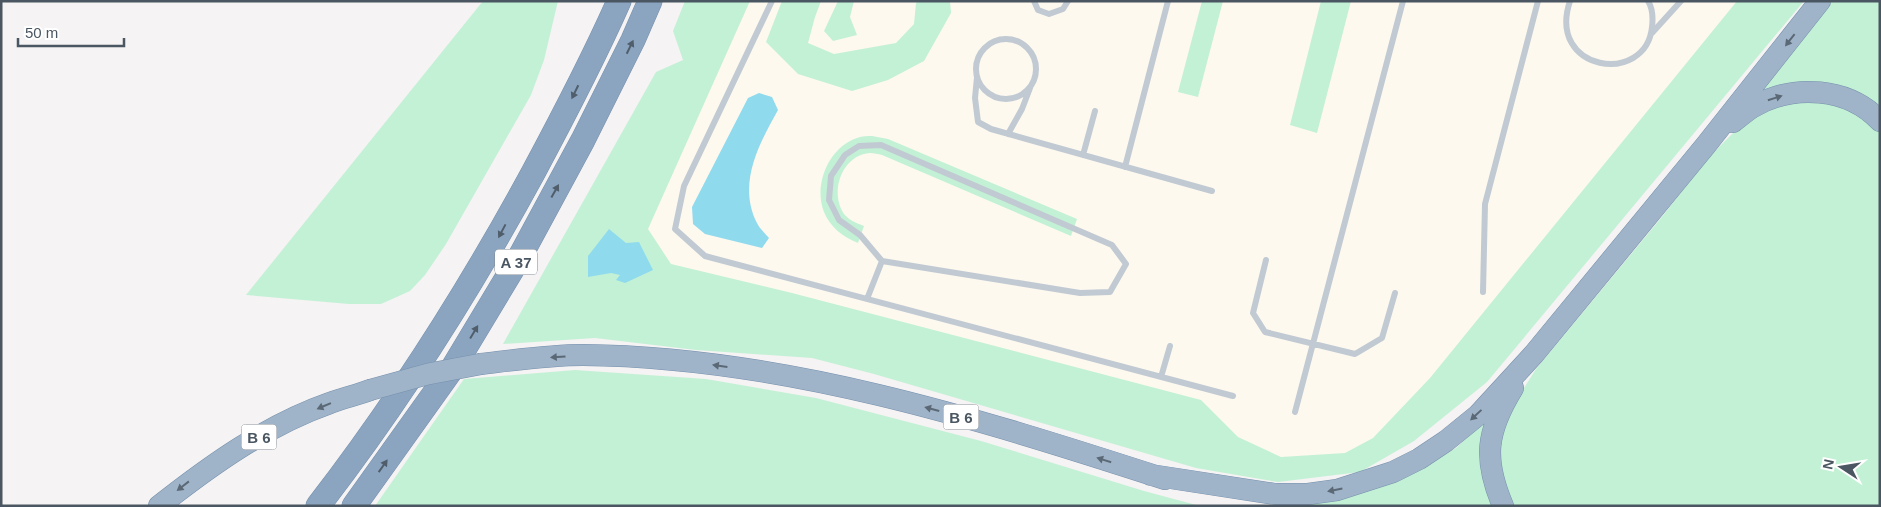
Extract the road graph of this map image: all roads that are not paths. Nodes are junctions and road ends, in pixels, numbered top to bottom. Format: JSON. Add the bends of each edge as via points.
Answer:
{"nodes":[{"id":1,"x":619,"y":1,"type":"edge"},
{"id":2,"x":650,"y":1,"type":"edge"},
{"id":3,"x":772,"y":1,"type":"edge"},
{"id":4,"x":1034,"y":1,"type":"edge"},
{"id":5,"x":1068,"y":1,"type":"edge"},
{"id":6,"x":1168,"y":1,"type":"edge"},
{"id":7,"x":1403,"y":1,"type":"edge"},
{"id":8,"x":1538,"y":1,"type":"edge"},
{"id":9,"x":1570,"y":1,"type":"edge"},
{"id":10,"x":1648,"y":1,"type":"edge"},
{"id":11,"x":1681,"y":1,"type":"edge"},
{"id":12,"x":1820,"y":1,"type":"edge"},
{"id":13,"x":1652,"y":33,"type":"junction"},
{"id":14,"x":977,"y":77,"type":"junction"},
{"id":15,"x":1032,"y":83,"type":"junction"},
{"id":16,"x":1095,"y":111,"type":"dead end"},
{"id":17,"x":1880,"y":121,"type":"edge"},
{"id":18,"x":1008,"y":134,"type":"junction"},
{"id":19,"x":1706,"y":145,"type":"junction"},
{"id":20,"x":1083,"y":155,"type":"junction"},
{"id":21,"x":1125,"y":166,"type":"junction"},
{"id":22,"x":1212,"y":191,"type":"dead end"},
{"id":23,"x":1266,"y":260,"type":"dead end"},
{"id":24,"x":882,"y":261,"type":"junction"},
{"id":25,"x":1483,"y":292,"type":"dead end"},
{"id":26,"x":1395,"y":293,"type":"dead end"},
{"id":27,"x":867,"y":299,"type":"junction"},
{"id":28,"x":1313,"y":343,"type":"junction"},
{"id":29,"x":1170,"y":346,"type":"dead end"},
{"id":30,"x":1534,"y":354,"type":"junction"},
{"id":31,"x":1161,"y":377,"type":"junction"},
{"id":32,"x":1233,"y":396,"type":"dead end"},
{"id":33,"x":1295,"y":412,"type":"dead end"},
{"id":34,"x":1151,"y":475,"type":"junction"},
{"id":35,"x":159,"y":506,"type":"edge"},
{"id":36,"x":318,"y":506,"type":"edge"},
{"id":37,"x":354,"y":506,"type":"edge"},
{"id":38,"x":1246,"y":506,"type":"edge"},
{"id":39,"x":1504,"y":506,"type":"edge"}],
"edges":[{"from":1,"to":36,"type":"highway","number":"A 37","one_way":true,"via":[[558,127],[497,239],[428,351]]},
{"from":37,"to":2,"type":"highway","number":"A 37","one_way":true,"via":[[454,366],[522,253],[583,140]]},
{"from":3,"to":27,"type":"lane","via":[[684,186],[675,229],[705,256]]},
{"from":4,"to":5,"type":"lane","via":[[1038,10],[1049,14],[1063,9]]},
{"from":6,"to":21,"type":"lane"},
{"from":7,"to":28,"type":"lane"},
{"from":8,"to":25,"type":"lane","via":[[1485,204]]},
{"from":9,"to":13,"type":"lane","via":[[1566,30],[1581,55],[1594,62],[1622,63],[1636,56]]},
{"from":10,"to":13,"type":"lane","via":[[1654,18]]},
{"from":11,"to":13,"type":"lane"},
{"from":12,"to":19,"type":"highway","one_way":true},
{"from":14,"to":15,"type":"lane","via":[[988,93],[997,97],[1017,96]]},
{"from":14,"to":15,"type":"lane","via":[[976,67],[983,49],[991,43],[1009,39],[1019,42],[1032,55],[1035,64]]},
{"from":14,"to":18,"type":"lane","via":[[978,122]]},
{"from":15,"to":18,"type":"lane"},
{"from":16,"to":20,"type":"lane"},
{"from":19,"to":17,"type":"highway","one_way":true,"via":[[1754,106],[1799,93],[1828,93],[1846,99],[1860,105]]},
{"from":18,"to":20,"type":"lane"},
{"from":19,"to":30,"type":"highway"},
{"from":20,"to":21,"type":"lane"},
{"from":21,"to":22,"type":"lane"},
{"from":23,"to":28,"type":"lane","via":[[1253,313],[1265,332]]},
{"from":24,"to":24,"type":"lane","via":[[860,235],[839,220],[829,200],[831,176],[845,155],[859,146],[881,145],[1112,245],[1126,264],[1110,292],[1080,293]]},
{"from":24,"to":27,"type":"lane"},
{"from":26,"to":28,"type":"lane","via":[[1382,338],[1355,354]]},
{"from":27,"to":31,"type":"lane"},
{"from":28,"to":33,"type":"lane"},
{"from":29,"to":31,"type":"lane"},
{"from":30,"to":34,"type":"highway","one_way":true,"via":[[1478,415],[1446,441],[1393,472],[1366,482],[1308,494],[1275,494]]},
{"from":30,"to":39,"type":"highway","via":[[1498,416],[1490,444],[1490,466]]},
{"from":31,"to":32,"type":"lane"},
{"from":34,"to":35,"type":"highway","number":"B 6","one_way":true,"bridge":true,"via":[[977,421],[828,384],[696,362],[581,355],[518,359],[428,374],[329,403],[274,428],[226,456]]},
{"from":34,"to":38,"type":"highway","number":"B 6"}]}
